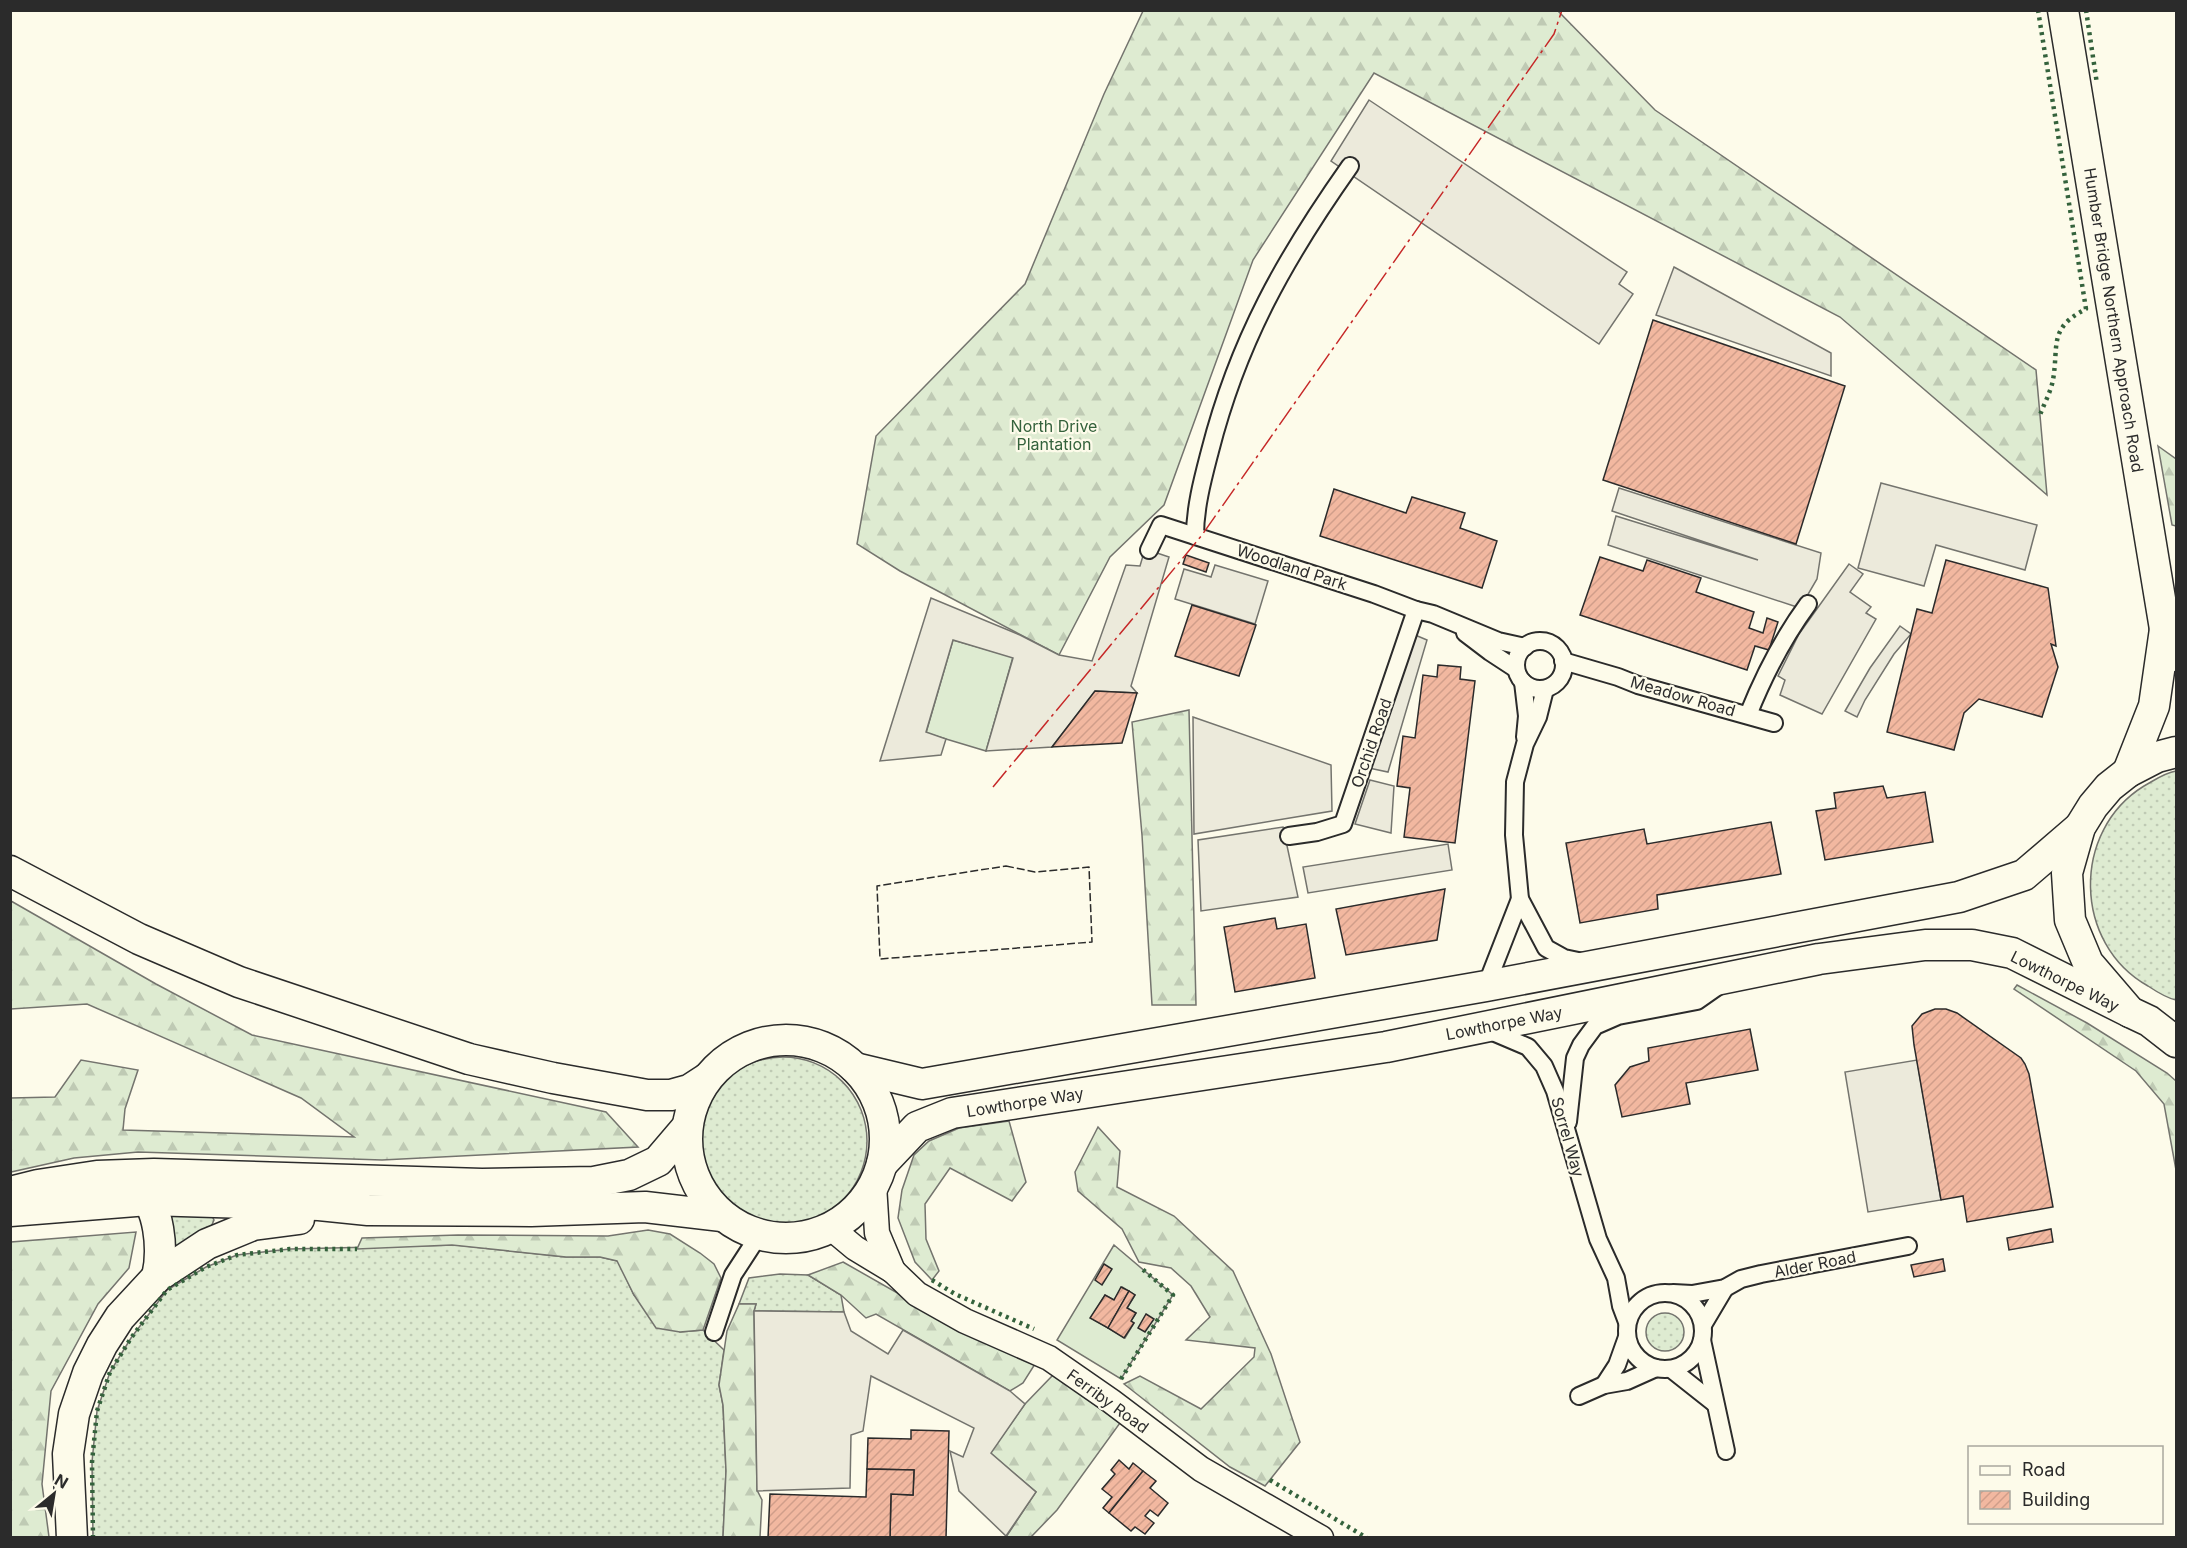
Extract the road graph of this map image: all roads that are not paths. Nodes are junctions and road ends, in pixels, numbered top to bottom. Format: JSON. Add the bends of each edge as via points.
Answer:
{"nodes":[{"id":1,"x":2063,"y":10,"type":"edge"},
{"id":2,"x":1350,"y":166,"type":"dead end"},
{"id":3,"x":1195,"y":536,"type":"junction"},
{"id":4,"x":1149,"y":550,"type":"dead end"},
{"id":5,"x":1809,"y":604,"type":"dead end"},
{"id":6,"x":1416,"y":610,"type":"junction"},
{"id":7,"x":1447,"y":619,"type":"junction"},
{"id":8,"x":2171,"y":643,"type":"edge"},
{"id":9,"x":1525,"y":647,"type":"junction"},
{"id":10,"x":1563,"y":668,"type":"junction"},
{"id":11,"x":1520,"y":675,"type":"junction"},
{"id":12,"x":1545,"y":689,"type":"junction"},
{"id":13,"x":1748,"y":714,"type":"junction"},
{"id":14,"x":1774,"y":723,"type":"dead end"},
{"id":15,"x":1525,"y":744,"type":"junction"},
{"id":16,"x":2176,"y":752,"type":"edge"},
{"id":17,"x":2128,"y":772,"type":"junction"},
{"id":18,"x":2080,"y":827,"type":"junction"},
{"id":19,"x":1289,"y":836,"type":"dead end"},
{"id":20,"x":10,"y":871,"type":"edge"},
{"id":21,"x":1520,"y":899,"type":"junction"},
{"id":22,"x":1599,"y":965,"type":"junction"},
{"id":23,"x":1728,"y":979,"type":"junction"},
{"id":24,"x":1486,"y":986,"type":"junction"},
{"id":25,"x":2152,"y":1020,"type":"edge"},
{"id":26,"x":1482,"y":1028,"type":"junction"},
{"id":27,"x":2176,"y":1042,"type":"edge"},
{"id":28,"x":855,"y":1068,"type":"junction"},
{"id":29,"x":706,"y":1079,"type":"junction"},
{"id":30,"x":687,"y":1127,"type":"junction"},
{"id":31,"x":1568,"y":1135,"type":"junction"},
{"id":32,"x":878,"y":1174,"type":"junction"},
{"id":33,"x":24,"y":1189,"type":"edge"},
{"id":34,"x":148,"y":1200,"type":"junction"},
{"id":35,"x":368,"y":1210,"type":"junction"},
{"id":36,"x":10,"y":1211,"type":"edge"},
{"id":37,"x":722,"y":1216,"type":"junction"},
{"id":38,"x":831,"y":1228,"type":"junction"},
{"id":39,"x":759,"y":1235,"type":"junction"},
{"id":40,"x":1908,"y":1246,"type":"dead end"},
{"id":41,"x":893,"y":1271,"type":"junction"},
{"id":42,"x":157,"y":1277,"type":"junction"},
{"id":43,"x":1616,"y":1278,"type":"junction"},
{"id":44,"x":1725,"y":1288,"type":"junction"},
{"id":45,"x":1666,"y":1293,"type":"junction"},
{"id":46,"x":1627,"y":1329,"type":"junction"},
{"id":47,"x":714,"y":1332,"type":"dead end"},
{"id":48,"x":1702,"y":1332,"type":"junction"},
{"id":49,"x":1664,"y":1368,"type":"junction"},
{"id":50,"x":1604,"y":1384,"type":"junction"},
{"id":51,"x":1579,"y":1396,"type":"dead end"},
{"id":52,"x":1714,"y":1403,"type":"junction"},
{"id":53,"x":1726,"y":1451,"type":"dead end"},
{"id":54,"x":72,"y":1538,"type":"edge"},
{"id":55,"x":1321,"y":1538,"type":"edge"}],
"edges":[{"from":1,"to":8,"type":"highway","name":"Humber Bridge Northern Approach Road"},
{"from":2,"to":3,"type":"street","via":[[1272,287],[1245,345],[1216,427]]},
{"from":3,"to":4,"type":"street","name":"Woodland Park","via":[[1161,525]]},
{"from":3,"to":6,"type":"street","name":"Woodland Park"},
{"from":5,"to":13,"type":"street","name":"Meadow Road","via":[[1790,629]]},
{"from":6,"to":7,"type":"street","name":"Woodland Park"},
{"from":6,"to":19,"type":"street","name":"Orchid Road","via":[[1343,824]]},
{"from":7,"to":9,"type":"street","name":"Woodland Park","via":[[1498,641]]},
{"from":7,"to":11,"type":"street","name":"Woodland Park"},
{"from":8,"to":17,"type":"highway","name":"Humber Bridge Northern Approach Road","via":[[2154,706]]},
{"from":9,"to":10,"type":"street","via":[[1547,642],[1560,651]]},
{"from":9,"to":11,"type":"street","via":[[1517,660]]},
{"from":10,"to":12,"type":"street","via":[[1552,686]]},
{"from":10,"to":13,"type":"street","name":"Meadow Road","via":[[1618,677]]},
{"from":11,"to":12,"type":"street","via":[[1537,689]]},
{"from":11,"to":15,"type":"street","via":[[1527,716]]},
{"from":12,"to":15,"type":"street"},
{"from":13,"to":14,"type":"street","name":"Meadow Road"},
{"from":15,"to":21,"type":"street","via":[[1515,782],[1514,836]]},
{"from":16,"to":17,"type":"highway"},
{"from":17,"to":18,"type":"highway","via":[[2109,787]]},
{"from":18,"to":22,"type":"highway","name":"Lowthorpe Way","via":[[2024,875],[1959,897]]},
{"from":18,"to":25,"type":"highway","via":[[2067,873],[2070,920],[2088,963]]},
{"from":20,"to":29,"type":"highway","via":[[140,939],[239,982],[469,1059],[648,1095],[671,1095]]},
{"from":21,"to":22,"type":"street","via":[[1546,948],[1564,958]]},
{"from":21,"to":24,"type":"street"},
{"from":22,"to":24,"type":"highway","name":"Lowthorpe Way"},
{"from":23,"to":25,"type":"highway","name":"Lowthorpe Way","via":[[1819,959],[1925,945],[1972,945],[2012,953]]},
{"from":23,"to":26,"type":"highway","name":"Lowthorpe Way"},
{"from":23,"to":31,"type":"street","name":"Sorrel Way","via":[[1697,1001],[1618,1016],[1595,1026],[1575,1058]]},
{"from":24,"to":28,"type":"highway","name":"Lowthorpe Way","via":[[922,1084]]},
{"from":25,"to":27,"type":"highway"},
{"from":26,"to":31,"type":"street","name":"Sorrel Way","via":[[1528,1047],[1544,1066]]},
{"from":26,"to":32,"type":"highway","name":"Lowthorpe Way","via":[[1386,1047],[952,1113],[917,1127]]},
{"from":28,"to":29,"type":"highway","via":[[818,1045],[767,1042],[740,1051]]},
{"from":28,"to":32,"type":"highway","via":[[882,1112],[885,1138]]},
{"from":29,"to":30,"type":"highway"},
{"from":30,"to":33,"type":"highway","via":[[658,1161],[629,1175],[594,1182],[482,1184],[154,1174],[97,1176]]},
{"from":30,"to":37,"type":"highway","via":[[687,1152],[693,1175]]},
{"from":31,"to":43,"type":"street","name":"Sorrel Way","via":[[1598,1239]]},
{"from":32,"to":38,"type":"highway","via":[[856,1210]]},
{"from":32,"to":41,"type":"street","name":"Ferriby Road","via":[[877,1233]]},
{"from":33,"to":34,"type":"highway","via":[[138,1189]]},
{"from":34,"to":35,"type":"highway"},
{"from":34,"to":36,"type":"highway"},
{"from":34,"to":42,"type":"highway","via":[[161,1239]]},
{"from":35,"to":37,"type":"highway","via":[[645,1207]]},
{"from":35,"to":42,"type":"highway","via":[[252,1225],[207,1244]]},
{"from":37,"to":39,"type":"highway"},
{"from":38,"to":39,"type":"highway","via":[[784,1239]]},
{"from":38,"to":41,"type":"street","name":"Ferriby Road"},
{"from":39,"to":47,"type":"street","via":[[733,1275]]},
{"from":40,"to":44,"type":"street","name":"Alder Road","via":[[1761,1274]]},
{"from":41,"to":55,"type":"street","name":"Ferriby Road","via":[[917,1294],[965,1321],[1049,1358],[1200,1469]]},
{"from":42,"to":54,"type":"highway","via":[[120,1317],[87,1373],[74,1414],[68,1454]]},
{"from":43,"to":45,"type":"street","via":[[1643,1295]]},
{"from":43,"to":46,"type":"street","name":"Sorrel Way"},
{"from":44,"to":45,"type":"street","name":"Alder Road","via":[[1692,1294]]},
{"from":44,"to":48,"type":"street"},
{"from":45,"to":46,"type":"street","via":[[1644,1298],[1634,1308]]},
{"from":45,"to":48,"type":"street","via":[[1692,1305]]},
{"from":46,"to":49,"type":"street","via":[[1632,1351],[1642,1362]]},
{"from":46,"to":50,"type":"street","via":[[1617,1365]]},
{"from":48,"to":49,"type":"street","via":[[1696,1353],[1685,1364]]},
{"from":48,"to":52,"type":"street"},
{"from":49,"to":50,"type":"street","via":[[1627,1381]]},
{"from":49,"to":52,"type":"street"},
{"from":50,"to":51,"type":"street"},
{"from":52,"to":53,"type":"street"}]}
